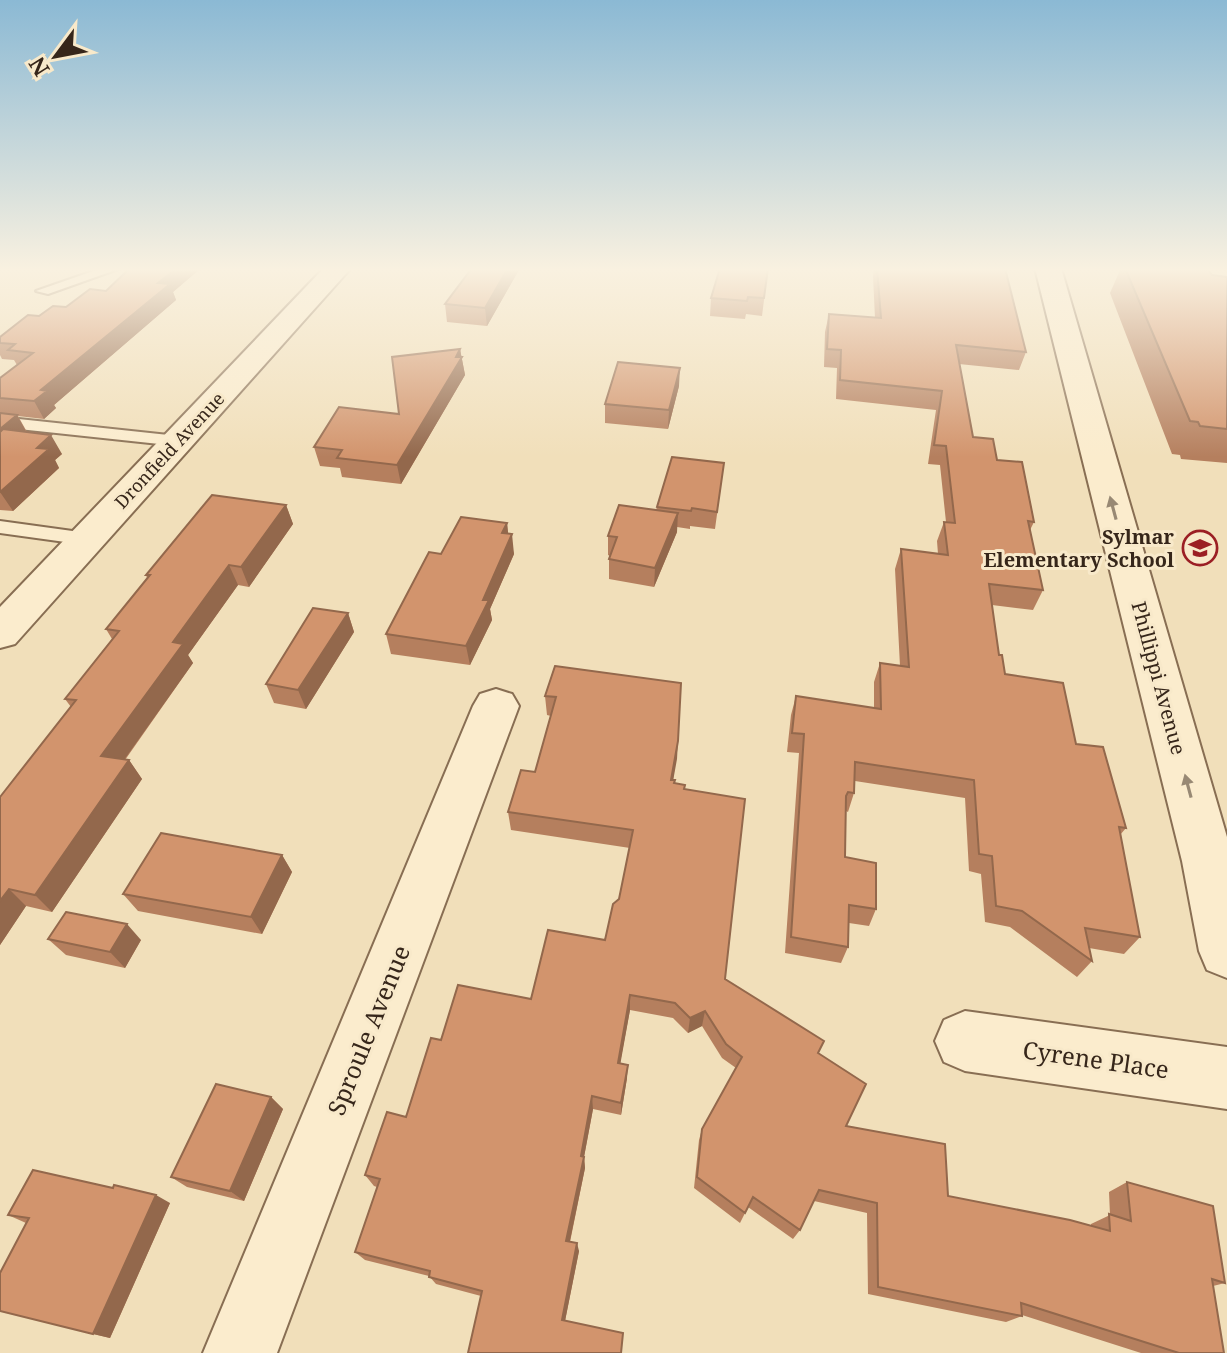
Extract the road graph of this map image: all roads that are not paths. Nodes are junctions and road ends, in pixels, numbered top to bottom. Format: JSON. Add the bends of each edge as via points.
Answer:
{"nodes":[{"id":1,"x":280,"y":331,"type":"edge"},
{"id":2,"x":1066,"y":331,"type":"edge"},
{"id":3,"x":0,"y":422,"type":"edge"},
{"id":4,"x":178,"y":441,"type":"junction"},
{"id":5,"x":0,"y":527,"type":"edge"},
{"id":6,"x":87,"y":539,"type":"junction"},
{"id":7,"x":0,"y":633,"type":"edge"},
{"id":8,"x":496,"y":706,"type":"dead end"},
{"id":9,"x":1218,"y":863,"type":"edge"},
{"id":10,"x":1227,"y":951,"type":"edge"},
{"id":11,"x":965,"y":1041,"type":"dead end"},
{"id":12,"x":1227,"y":1078,"type":"edge"},
{"id":13,"x":240,"y":1353,"type":"edge"}],
"edges":[{"from":1,"to":4,"type":"street","name":"Dronfield Avenue"},
{"from":9,"to":2,"type":"street","name":"Phillippi Avenue","one_way":true},
{"from":3,"to":4,"type":"lane"},
{"from":4,"to":6,"type":"street","name":"Dronfield Avenue"},
{"from":5,"to":6,"type":"lane"},
{"from":6,"to":7,"type":"street","name":"Dronfield Avenue"},
{"from":8,"to":13,"type":"street","name":"Sproule Avenue"},
{"from":9,"to":10,"type":"street","name":"Phillippi Avenue"},
{"from":11,"to":12,"type":"street","name":"Cyrene Place"}]}
